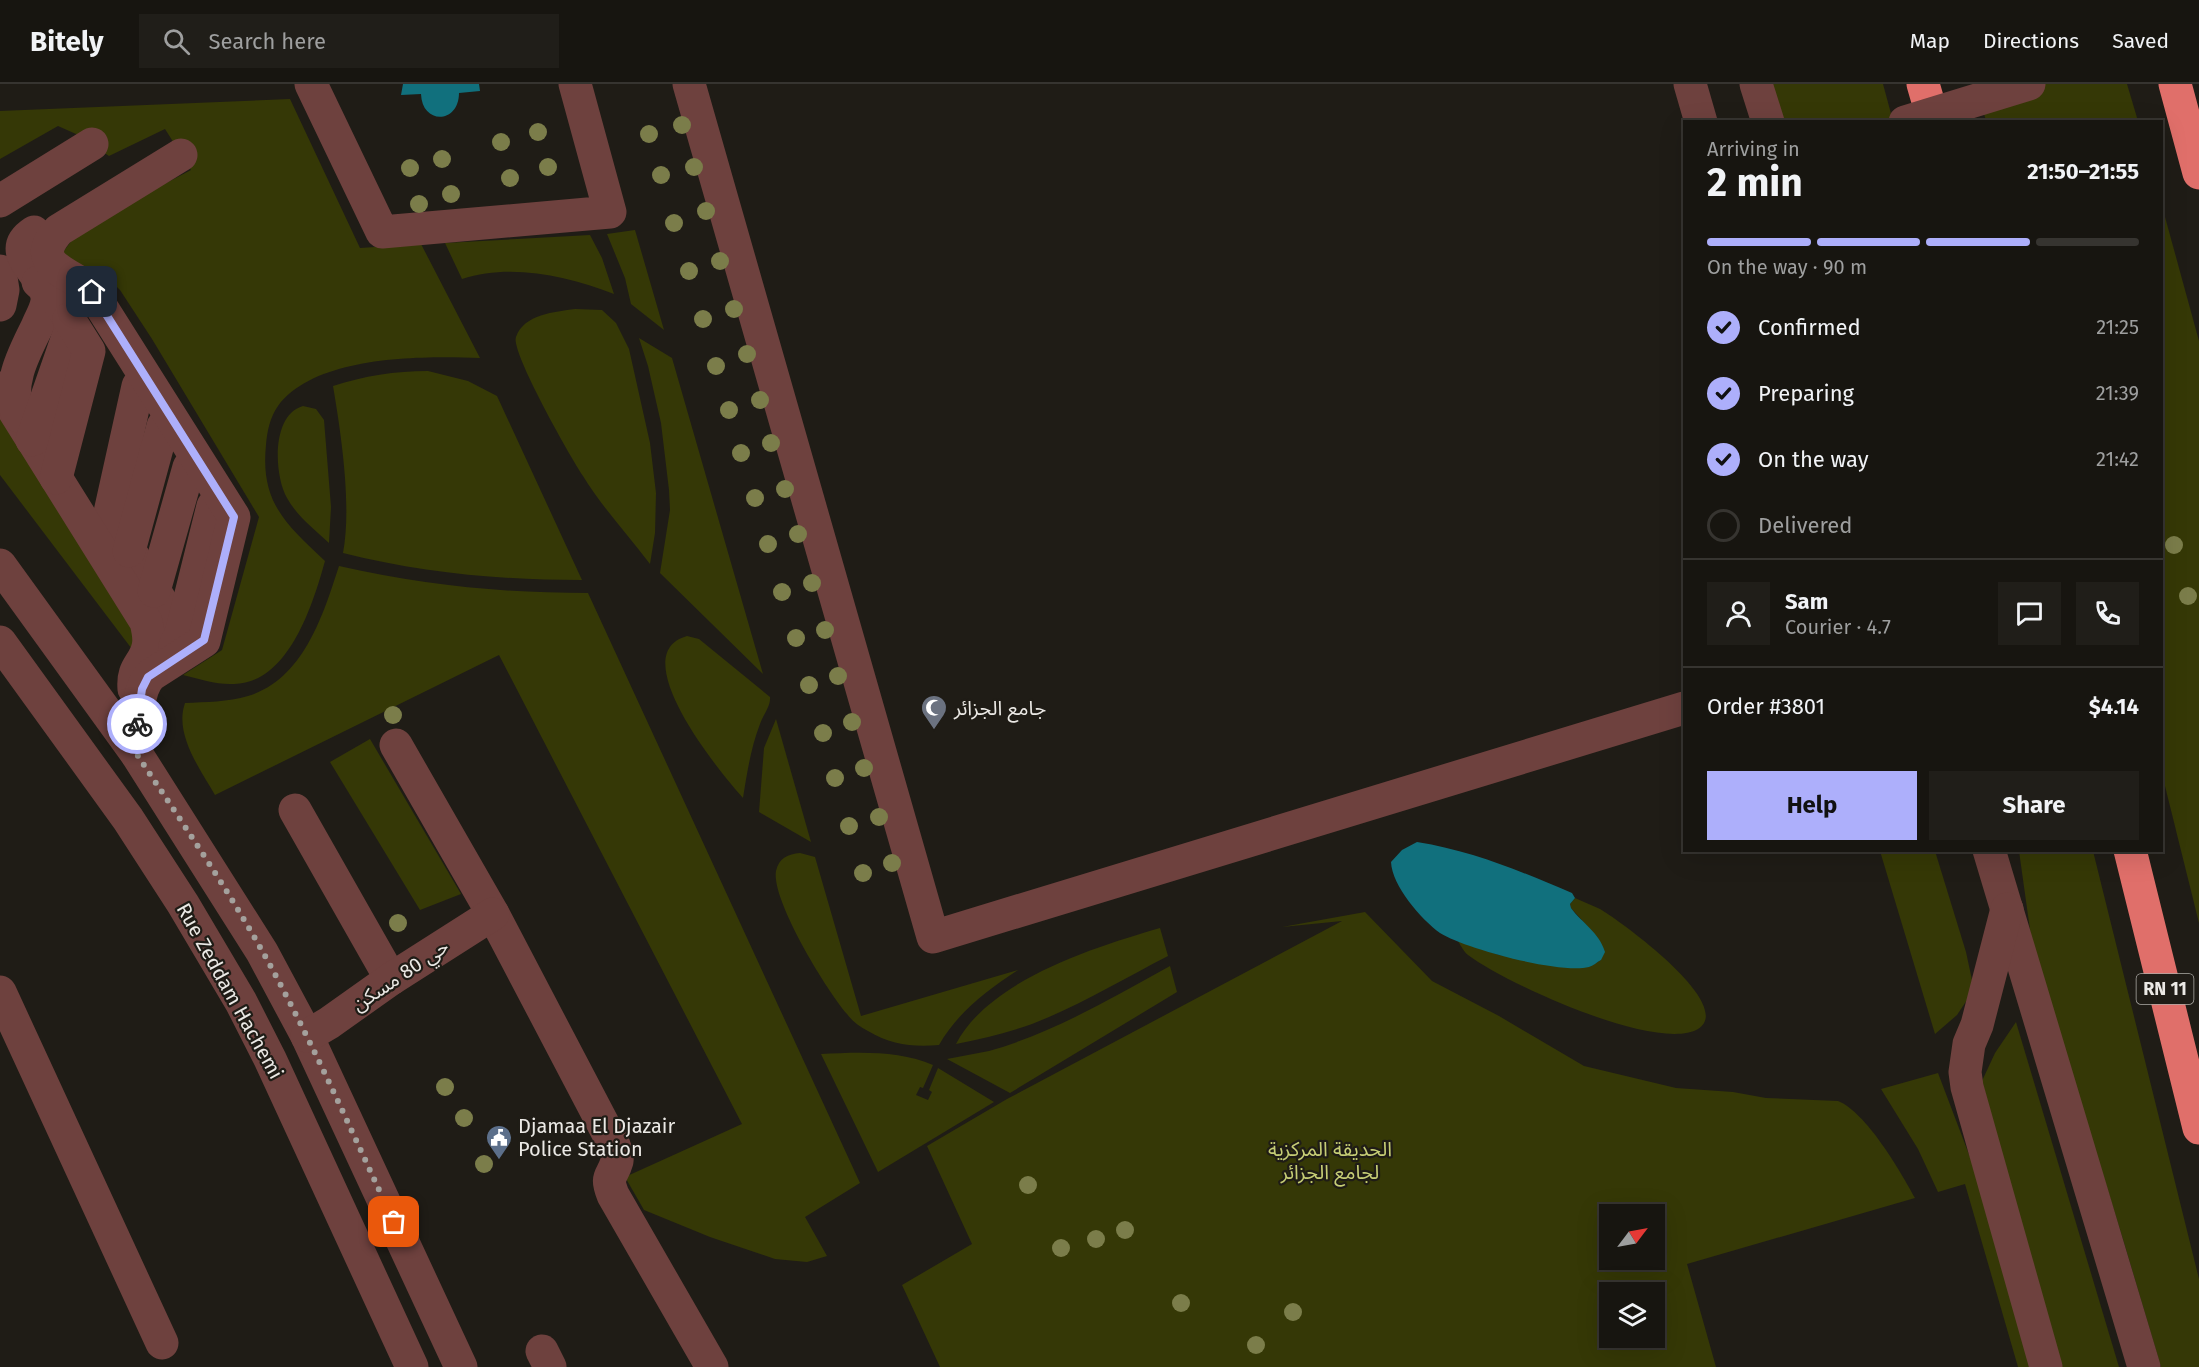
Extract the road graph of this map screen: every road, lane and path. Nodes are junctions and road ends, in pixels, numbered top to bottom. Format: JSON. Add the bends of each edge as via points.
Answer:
{"nodes":[{"id":1,"x":311,"y":84,"type":"edge"},
{"id":2,"x":575,"y":84,"type":"edge"},
{"id":3,"x":689,"y":84,"type":"edge"},
{"id":4,"x":1690,"y":84,"type":"edge"},
{"id":5,"x":1756,"y":84,"type":"edge"},
{"id":6,"x":1923,"y":84,"type":"edge"},
{"id":7,"x":2029,"y":84,"type":"edge"},
{"id":8,"x":2175,"y":84,"type":"edge"},
{"id":9,"x":1700,"y":120,"type":"edge"},
{"id":10,"x":1767,"y":120,"type":"edge"},
{"id":11,"x":1912,"y":120,"type":"edge"},
{"id":12,"x":1933,"y":120,"type":"edge"},
{"id":13,"x":2199,"y":172,"type":"edge"},
{"id":14,"x":0,"y":180,"type":"edge"},
{"id":15,"x":0,"y":201,"type":"edge"},
{"id":16,"x":16,"y":272,"type":"edge"},
{"id":17,"x":69,"y":319,"type":"junction"},
{"id":18,"x":138,"y":386,"type":"junction"},
{"id":19,"x":0,"y":388,"type":"edge"},
{"id":20,"x":163,"y":426,"type":"junction"},
{"id":21,"x":25,"y":429,"type":"junction"},
{"id":22,"x":189,"y":467,"type":"junction"},
{"id":23,"x":56,"y":478,"type":"junction"},
{"id":24,"x":213,"y":506,"type":"junction"},
{"id":25,"x":230,"y":535,"type":"junction"},
{"id":26,"x":129,"y":551,"type":"junction"},
{"id":27,"x":0,"y":565,"type":"edge"},
{"id":28,"x":154,"y":591,"type":"junction"},
{"id":29,"x":0,"y":642,"type":"edge"},
{"id":30,"x":176,"y":644,"type":"junction"},
{"id":31,"x":134,"y":689,"type":"junction"},
{"id":32,"x":1683,"y":708,"type":"edge"},
{"id":33,"x":137,"y":739,"type":"junction"},
{"id":34,"x":396,"y":746,"type":"dead end"},
{"id":35,"x":295,"y":810,"type":"dead end"},
{"id":36,"x":1990,"y":852,"type":"edge"},
{"id":37,"x":2012,"y":852,"type":"edge"},
{"id":38,"x":2130,"y":852,"type":"edge"},
{"id":39,"x":2007,"y":909,"type":"junction"},
{"id":40,"x":493,"y":914,"type":"junction"},
{"id":41,"x":391,"y":979,"type":"junction"},
{"id":42,"x":0,"y":992,"type":"edge"},
{"id":43,"x":307,"y":1036,"type":"junction"},
{"id":44,"x":2199,"y":1128,"type":"edge"},
{"id":45,"x":162,"y":1344,"type":"dead end"},
{"id":46,"x":412,"y":1367,"type":"edge"},
{"id":47,"x":461,"y":1367,"type":"edge"},
{"id":48,"x":712,"y":1367,"type":"edge"},
{"id":49,"x":2046,"y":1367,"type":"edge"},
{"id":50,"x":2144,"y":1367,"type":"edge"}],
"edges":[{"from":1,"to":2,"type":"street","via":[[382,232],[610,212]]},
{"from":3,"to":32,"type":"street","via":[[933,937]]},
{"from":4,"to":9,"type":"street"},
{"from":5,"to":10,"type":"street"},
{"from":6,"to":12,"type":"highway"},
{"from":7,"to":11,"type":"street","bridge":true},
{"from":8,"to":13,"type":"highway"},
{"from":14,"to":15,"type":"street","via":[[84,139]]},
{"from":16,"to":17,"type":"street","via":[[51,294]]},
{"from":16,"to":18,"type":"street","via":[[33,247],[39,261],[56,278],[79,292]]},
{"from":16,"to":21,"type":"street","via":[[47,299],[14,388],[13,404]]},
{"from":16,"to":25,"type":"street","via":[[40,221],[52,210],[177,148],[59,230],[50,241],[48,254],[55,267],[92,292],[232,513]]},
{"from":17,"to":21,"type":"street","via":[[70,332]]},
{"from":17,"to":23,"type":"street","via":[[89,351]]},
{"from":18,"to":20,"type":"street"},
{"from":18,"to":26,"type":"street","via":[[109,517]]},
{"from":19,"to":21,"type":"street"},
{"from":20,"to":22,"type":"street"},
{"from":20,"to":26,"type":"street"},
{"from":21,"to":23,"type":"street"},
{"from":22,"to":24,"type":"street"},
{"from":22,"to":28,"type":"street"},
{"from":23,"to":31,"type":"street","via":[[146,622],[148,648],[137,667]]},
{"from":24,"to":25,"type":"street"},
{"from":24,"to":30,"type":"street"},
{"from":25,"to":33,"type":"street","via":[[204,640],[148,677],[142,689]]},
{"from":26,"to":28,"type":"street"},
{"from":27,"to":33,"type":"street"},
{"from":28,"to":30,"type":"street","via":[[173,621]]},
{"from":29,"to":46,"type":"street","name":"Rue Zeddam Hachemi","via":[[122,811],[230,983],[270,1059]]},
{"from":30,"to":31,"type":"street","via":[[144,667]]},
{"from":31,"to":33,"type":"street"},
{"from":33,"to":43,"type":"street"},
{"from":34,"to":40,"type":"street"},
{"from":35,"to":41,"type":"street"},
{"from":36,"to":39,"type":"street"},
{"from":37,"to":39,"type":"street"},
{"from":38,"to":44,"type":"highway","number":"RN 11"},
{"from":39,"to":49,"type":"street","via":[[1965,1035],[1969,1044],[1967,1087]]},
{"from":39,"to":50,"type":"street"},
{"from":40,"to":41,"type":"street","name":"حي 80 مسكن"},
{"from":40,"to":48,"type":"street","via":[[612,1141],[617,1153],[609,1176],[613,1196]]},
{"from":41,"to":43,"type":"street","name":"حي 80 مسكن"},
{"from":42,"to":45,"type":"street"},
{"from":43,"to":47,"type":"street"}]}
